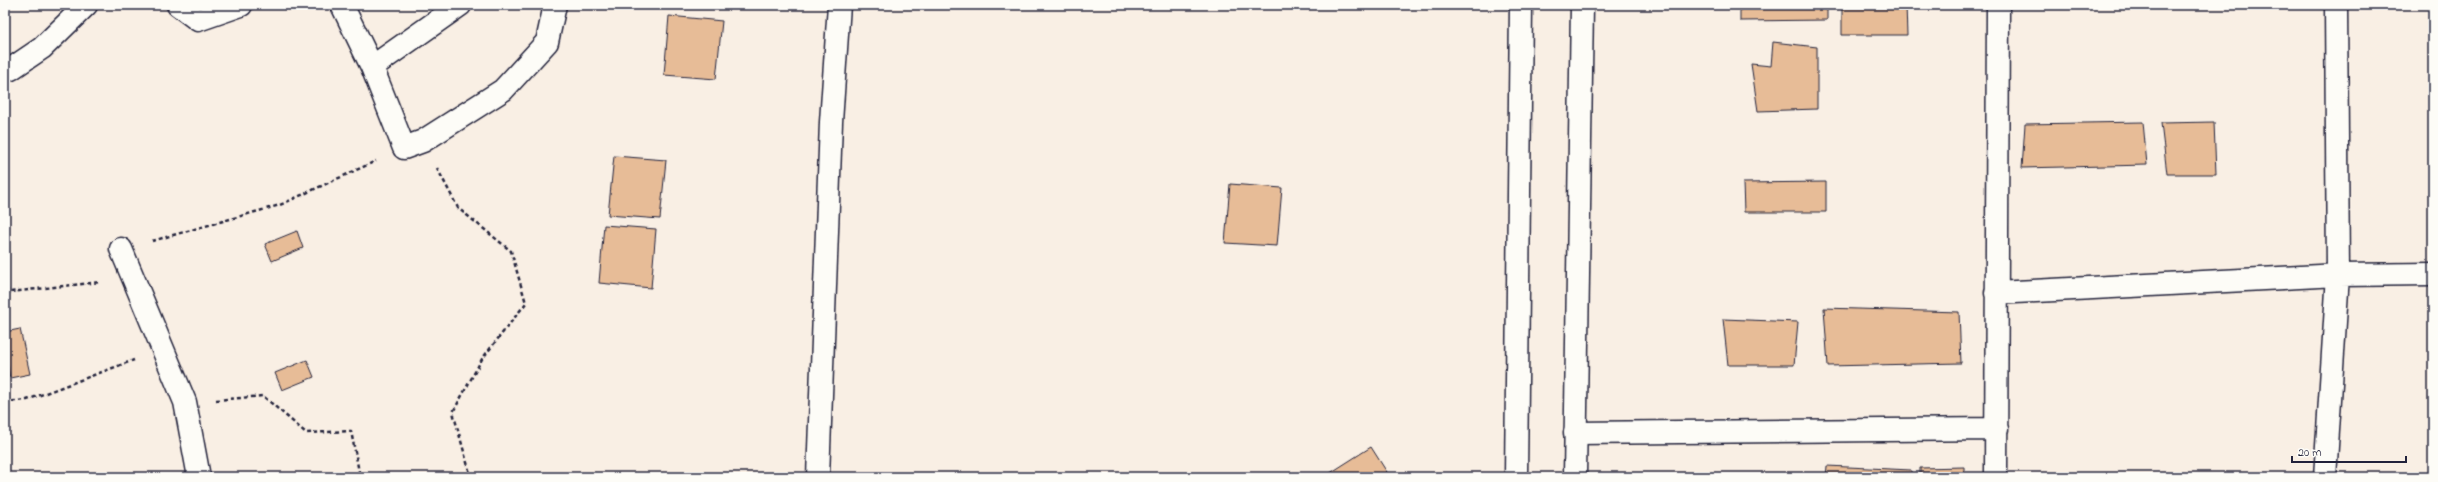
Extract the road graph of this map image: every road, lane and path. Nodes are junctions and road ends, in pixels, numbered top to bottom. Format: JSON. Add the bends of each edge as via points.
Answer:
{"nodes":[{"id":1,"x":86,"y":5,"type":"edge"},
{"id":2,"x":178,"y":5,"type":"edge"},
{"id":3,"x":241,"y":5,"type":"edge"},
{"id":4,"x":342,"y":5,"type":"edge"},
{"id":5,"x":460,"y":5,"type":"edge"},
{"id":6,"x":555,"y":5,"type":"edge"},
{"id":7,"x":839,"y":5,"type":"edge"},
{"id":8,"x":1521,"y":5,"type":"edge"},
{"id":9,"x":1582,"y":5,"type":"edge"},
{"id":10,"x":1998,"y":5,"type":"edge"},
{"id":11,"x":2336,"y":5,"type":"edge"},
{"id":12,"x":372,"y":67,"type":"junction"},
{"id":13,"x":11,"y":69,"type":"dead end"},
{"id":14,"x":413,"y":145,"type":"junction"},
{"id":15,"x":121,"y":249,"type":"junction"},
{"id":16,"x":2433,"y":274,"type":"edge"},
{"id":17,"x":2338,"y":275,"type":"junction"},
{"id":18,"x":5,"y":288,"type":"edge"},
{"id":19,"x":1996,"y":293,"type":"junction"},
{"id":20,"x":163,"y":349,"type":"junction"},
{"id":21,"x":5,"y":402,"type":"edge"},
{"id":22,"x":185,"y":402,"type":"junction"},
{"id":23,"x":1997,"y":429,"type":"junction"},
{"id":24,"x":1575,"y":433,"type":"junction"},
{"id":25,"x":199,"y":477,"type":"edge"},
{"id":26,"x":360,"y":477,"type":"edge"},
{"id":27,"x":471,"y":477,"type":"edge"},
{"id":28,"x":818,"y":477,"type":"edge"},
{"id":29,"x":1516,"y":477,"type":"edge"},
{"id":30,"x":1575,"y":477,"type":"edge"},
{"id":31,"x":1996,"y":477,"type":"edge"},
{"id":32,"x":2326,"y":477,"type":"edge"}],
"edges":[{"from":1,"to":13,"type":"street","via":[[42,48]]},
{"from":2,"to":3,"type":"street","via":[[198,20]]},
{"from":4,"to":12,"type":"street"},
{"from":5,"to":12,"type":"street"},
{"from":6,"to":14,"type":"street","via":[[547,42],[504,90]]},
{"from":7,"to":28,"type":"street","via":[[831,122]]},
{"from":8,"to":29,"type":"street"},
{"from":9,"to":24,"type":"street"},
{"from":10,"to":19,"type":"street"},
{"from":11,"to":17,"type":"street"},
{"from":12,"to":14,"type":"street"},
{"from":14,"to":15,"type":"path","via":[[280,205]]},
{"from":14,"to":27,"type":"path","via":[[458,208],[511,251],[526,303],[482,359],[453,412]]},
{"from":15,"to":18,"type":"path","via":[[100,282],[10,292]]},
{"from":15,"to":20,"type":"street"},
{"from":16,"to":17,"type":"street"},
{"from":17,"to":19,"type":"street"},
{"from":17,"to":32,"type":"street"},
{"from":19,"to":23,"type":"street"},
{"from":20,"to":21,"type":"path","via":[[27,400]]},
{"from":20,"to":22,"type":"street"},
{"from":22,"to":25,"type":"street"},
{"from":22,"to":26,"type":"path","via":[[263,396],[306,433],[350,431]]},
{"from":23,"to":24,"type":"street"},
{"from":23,"to":31,"type":"street"},
{"from":24,"to":30,"type":"street"}]}
